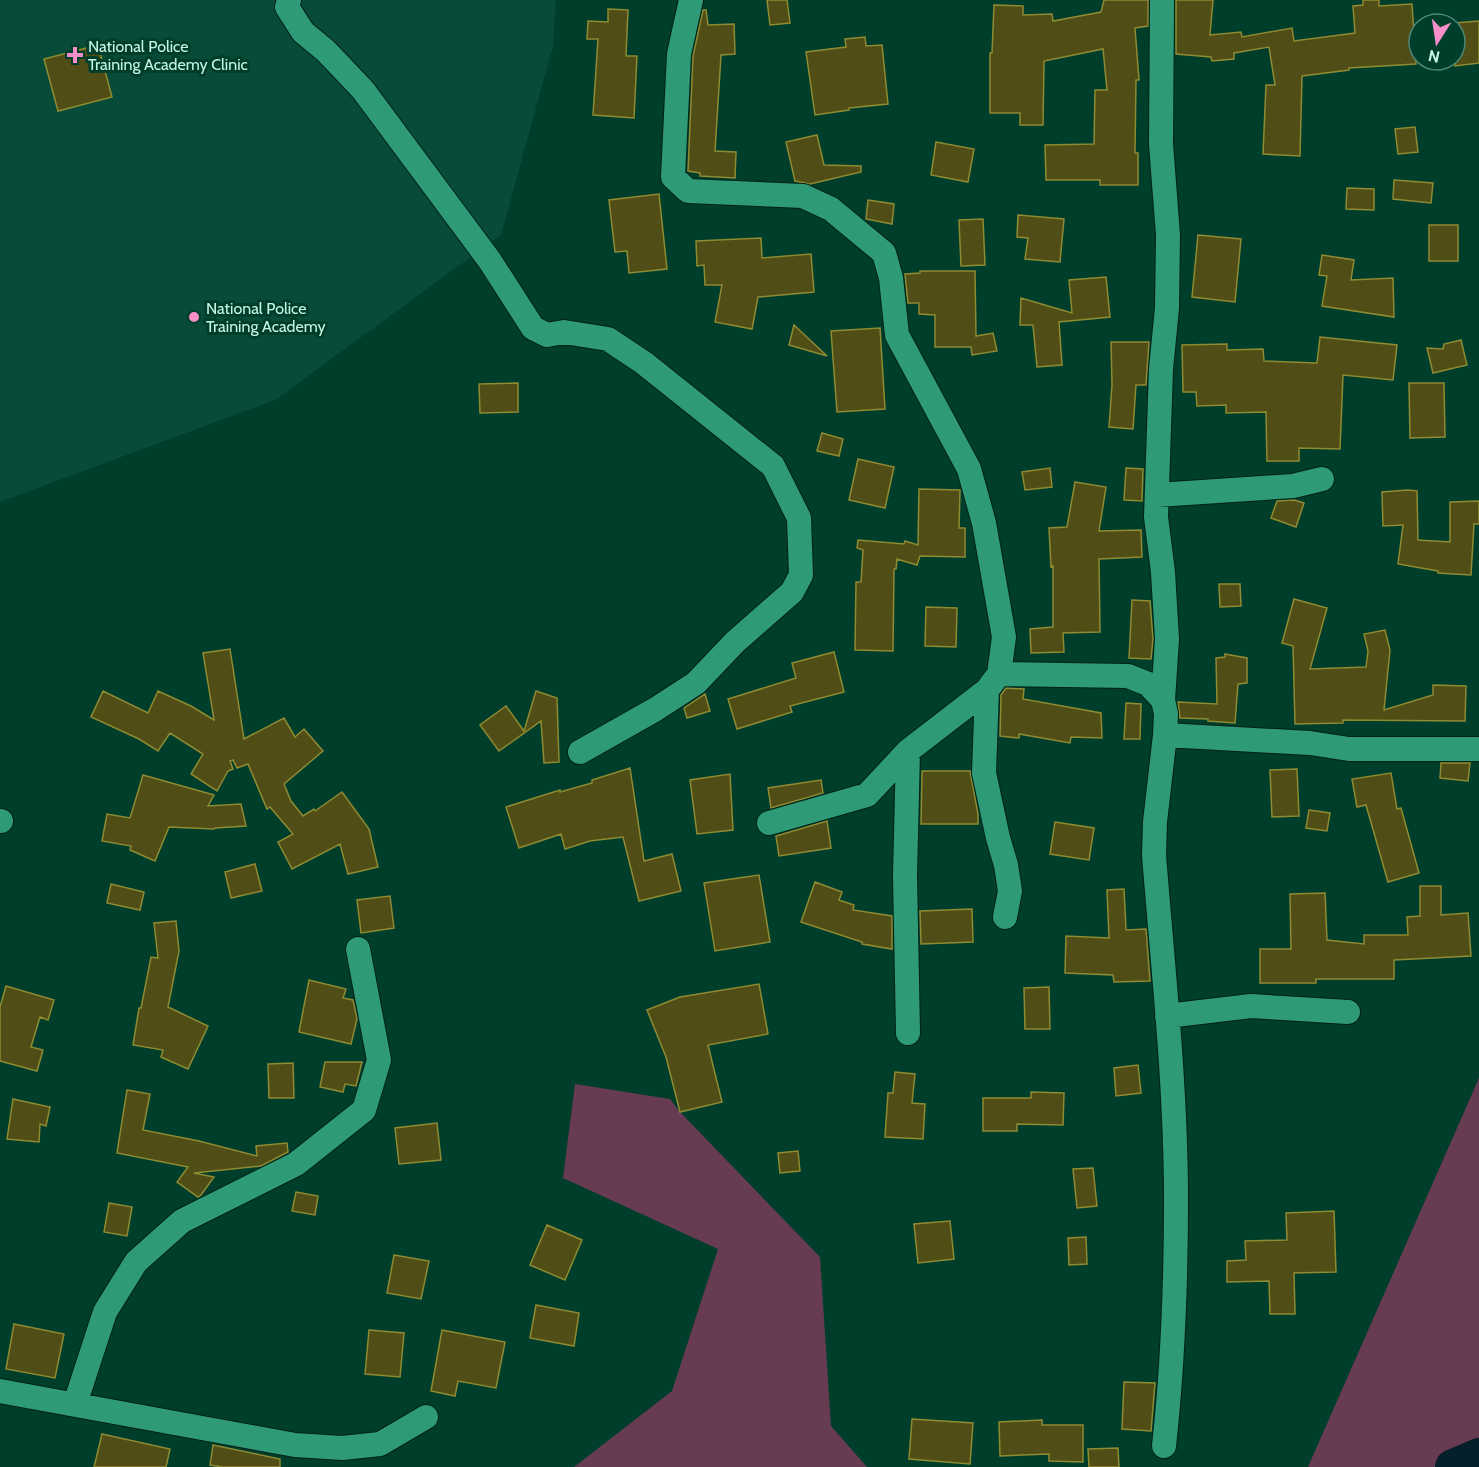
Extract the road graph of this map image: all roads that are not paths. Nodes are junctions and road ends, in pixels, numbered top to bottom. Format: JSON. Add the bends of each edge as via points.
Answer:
{"nodes":[{"id":1,"x":289,"y":0,"type":"edge"},
{"id":2,"x":691,"y":0,"type":"edge"},
{"id":3,"x":1162,"y":0,"type":"edge"},
{"id":4,"x":1323,"y":479,"type":"dead end"},
{"id":5,"x":1157,"y":495,"type":"junction"},
{"id":6,"x":993,"y":682,"type":"junction"},
{"id":7,"x":1163,"y":700,"type":"junction"},
{"id":8,"x":1165,"y":735,"type":"junction"},
{"id":9,"x":1479,"y":749,"type":"edge"},
{"id":10,"x":908,"y":751,"type":"junction"},
{"id":11,"x":580,"y":752,"type":"dead end"},
{"id":12,"x":769,"y":823,"type":"dead end"},
{"id":13,"x":1005,"y":917,"type":"dead end"},
{"id":14,"x":358,"y":949,"type":"dead end"},
{"id":15,"x":1348,"y":1012,"type":"dead end"},
{"id":16,"x":1167,"y":1016,"type":"junction"},
{"id":17,"x":908,"y":1033,"type":"dead end"},
{"id":18,"x":0,"y":1391,"type":"edge"},
{"id":19,"x":75,"y":1404,"type":"junction"},
{"id":20,"x":426,"y":1417,"type":"dead end"},
{"id":21,"x":1164,"y":1446,"type":"dead end"}],
"edges":[{"from":1,"to":11,"type":"street","via":[[287,7],[303,32],[363,90],[490,261],[533,328],[547,335],[564,332],[608,339],[645,363],[772,466],[799,518],[801,575],[792,592],[696,683]]},
{"from":2,"to":6,"type":"street","via":[[679,54],[673,177],[688,191],[802,196],[831,208],[884,253],[891,278],[897,336],[969,469],[984,523],[1004,637]]},
{"from":3,"to":5,"type":"street","via":[[1161,144],[1168,235]]},
{"from":4,"to":5,"type":"street","via":[[1293,486]]},
{"from":5,"to":7,"type":"street","via":[[1167,639]]},
{"from":6,"to":7,"type":"street","via":[[1128,676],[1148,684]]},
{"from":6,"to":10,"type":"street"},
{"from":6,"to":13,"type":"street","via":[[984,773],[1009,882]]},
{"from":7,"to":8,"type":"street"},
{"from":8,"to":9,"type":"street","via":[[1310,743],[1349,749]]},
{"from":8,"to":16,"type":"street","via":[[1154,855]]},
{"from":10,"to":12,"type":"street","via":[[867,795]]},
{"from":10,"to":17,"type":"street"},
{"from":14,"to":19,"type":"street","via":[[379,1060],[364,1110],[296,1164],[182,1221],[136,1262],[105,1312]]},
{"from":15,"to":16,"type":"street","via":[[1251,1006]]},
{"from":16,"to":21,"type":"street","via":[[1176,1199],[1170,1386]]},
{"from":18,"to":19,"type":"street"},
{"from":19,"to":20,"type":"street","via":[[295,1445],[342,1448],[380,1444]]}]}
